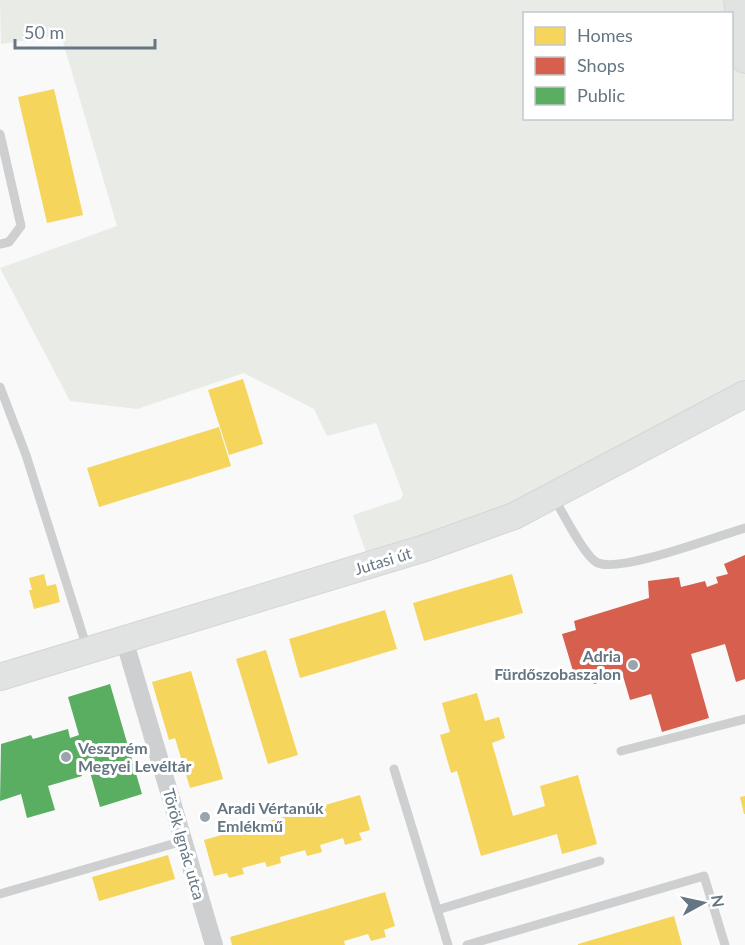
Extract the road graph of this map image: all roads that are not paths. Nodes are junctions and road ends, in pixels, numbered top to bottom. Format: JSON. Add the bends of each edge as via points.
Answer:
{"nodes":[{"id":1,"x":737,"y":0,"type":"edge"},
{"id":2,"x":745,"y":60,"type":"edge"},
{"id":3,"x":0,"y":134,"type":"edge"},
{"id":4,"x":0,"y":244,"type":"edge"},
{"id":5,"x":0,"y":387,"type":"edge"},
{"id":6,"x":745,"y":394,"type":"edge"},
{"id":7,"x":553,"y":496,"type":"junction"},
{"id":8,"x":745,"y":528,"type":"edge"},
{"id":9,"x":123,"y":639,"type":"junction"},
{"id":10,"x":87,"y":650,"type":"junction"},
{"id":11,"x":0,"y":677,"type":"edge"},
{"id":12,"x":745,"y":719,"type":"edge"},
{"id":13,"x":621,"y":751,"type":"dead end"},
{"id":14,"x":394,"y":769,"type":"dead end"},
{"id":15,"x":183,"y":841,"type":"junction"},
{"id":16,"x":600,"y":861,"type":"dead end"},
{"id":17,"x":0,"y":894,"type":"edge"},
{"id":18,"x":437,"y":910,"type":"junction"},
{"id":19,"x":214,"y":945,"type":"edge"},
{"id":20,"x":448,"y":945,"type":"edge"},
{"id":21,"x":467,"y":945,"type":"edge"},
{"id":22,"x":725,"y":945,"type":"edge"}],
"edges":[{"from":1,"to":2,"type":"street"},
{"from":3,"to":4,"type":"lane","via":[[21,226],[9,242]]},
{"from":5,"to":10,"type":"lane","via":[[26,455]]},
{"from":6,"to":7,"type":"street","name":"Jutasi út"},
{"from":7,"to":8,"type":"lane","via":[[596,563],[632,562]]},
{"from":7,"to":9,"type":"street","name":"Jutasi út","via":[[514,516],[425,548]]},
{"from":9,"to":10,"type":"street","name":"Jutasi út"},
{"from":9,"to":15,"type":"street","name":"Török Ignác utca"},
{"from":10,"to":11,"type":"street","name":"Jutasi út"},
{"from":12,"to":13,"type":"lane"},
{"from":14,"to":18,"type":"lane"},
{"from":15,"to":17,"type":"lane"},
{"from":15,"to":19,"type":"street","name":"Török Ignác utca"},
{"from":16,"to":18,"type":"lane"},
{"from":18,"to":20,"type":"lane"},
{"from":21,"to":22,"type":"lane","via":[[704,876]]}]}
